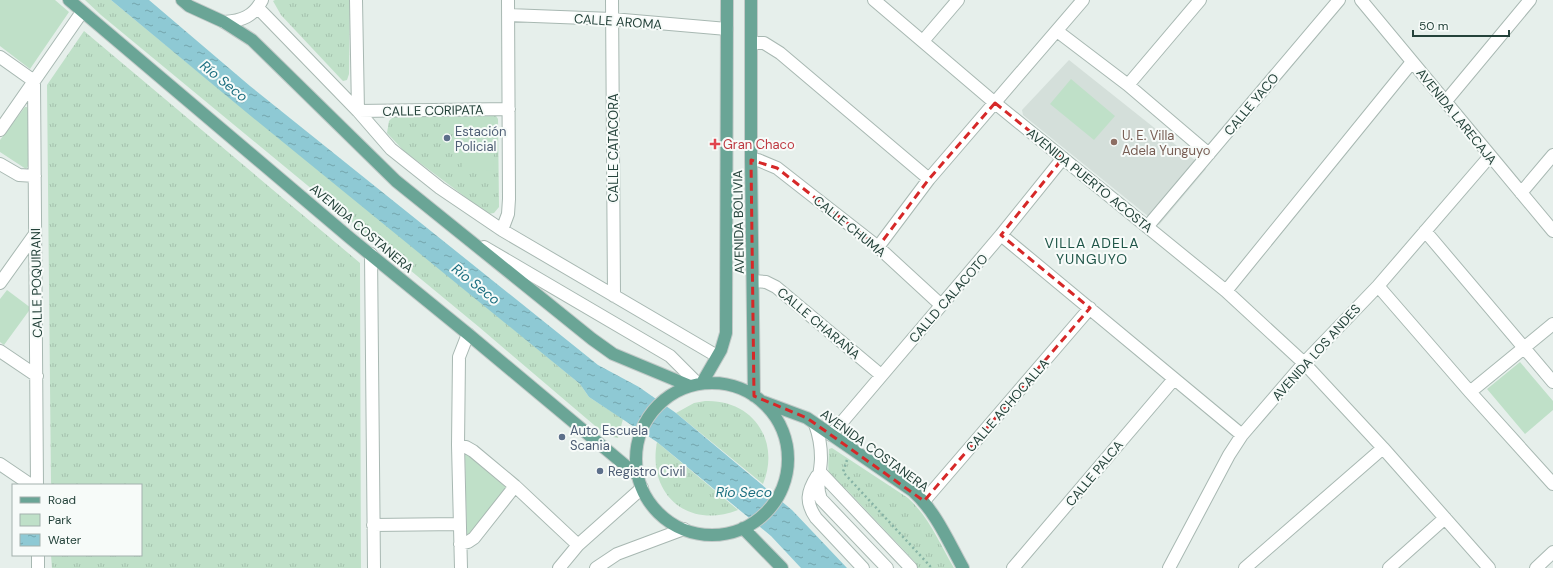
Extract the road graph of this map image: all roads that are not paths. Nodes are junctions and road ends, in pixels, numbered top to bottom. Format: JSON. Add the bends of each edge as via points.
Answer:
{"nodes":[{"id":1,"x":69,"y":0,"type":"edge"},
{"id":2,"x":182,"y":0,"type":"edge"},
{"id":3,"x":356,"y":0,"type":"edge"},
{"id":4,"x":508,"y":0,"type":"edge"},
{"id":5,"x":612,"y":0,"type":"edge"},
{"id":6,"x":727,"y":0,"type":"edge"},
{"id":7,"x":751,"y":0,"type":"edge"},
{"id":8,"x":874,"y":0,"type":"edge"},
{"id":9,"x":958,"y":0,"type":"edge"},
{"id":10,"x":1083,"y":0,"type":"edge"},
{"id":11,"x":1200,"y":0,"type":"edge"},
{"id":12,"x":1339,"y":0,"type":"edge"},
{"id":13,"x":1530,"y":0,"type":"edge"},
{"id":14,"x":1367,"y":2,"type":"edge"},
{"id":15,"x":260,"y":4,"type":"edge"},
{"id":16,"x":82,"y":12,"type":"junction"},
{"id":17,"x":508,"y":15,"type":"junction"},
{"id":18,"x":612,"y":19,"type":"junction"},
{"id":19,"x":224,"y":22,"type":"junction"},
{"id":20,"x":727,"y":29,"type":"junction"},
{"id":21,"x":1057,"y":31,"type":"junction"},
{"id":22,"x":923,"y":41,"type":"junction"},
{"id":23,"x":751,"y":43,"type":"junction"},
{"id":24,"x":0,"y":57,"type":"edge"},
{"id":25,"x":1412,"y":62,"type":"junction"},
{"id":26,"x":34,"y":81,"type":"junction"},
{"id":27,"x":1128,"y":86,"type":"junction"},
{"id":28,"x":1446,"y":101,"type":"junction"},
{"id":29,"x":995,"y":103,"type":"junction"},
{"id":30,"x":509,"y":108,"type":"junction"},
{"id":31,"x":358,"y":111,"type":"junction"},
{"id":32,"x":0,"y":130,"type":"edge"},
{"id":33,"x":1209,"y":154,"type":"junction"},
{"id":34,"x":1553,"y":155,"type":"edge"},
{"id":35,"x":1490,"y":156,"type":"junction"},
{"id":36,"x":1062,"y":158,"type":"junction"},
{"id":37,"x":750,"y":160,"type":"junction"},
{"id":38,"x":0,"y":164,"type":"edge"},
{"id":39,"x":35,"y":176,"type":"junction"},
{"id":40,"x":929,"y":179,"type":"junction"},
{"id":41,"x":1521,"y":193,"type":"junction"},
{"id":42,"x":1148,"y":227,"type":"junction"},
{"id":43,"x":502,"y":230,"type":"junction"},
{"id":44,"x":1424,"y":231,"type":"junction"},
{"id":45,"x":1553,"y":231,"type":"edge"},
{"id":46,"x":35,"y":234,"type":"junction"},
{"id":47,"x":1002,"y":235,"type":"junction"},
{"id":48,"x":465,"y":236,"type":"junction"},
{"id":49,"x":878,"y":247,"type":"junction"},
{"id":50,"x":371,"y":254,"type":"junction"},
{"id":51,"x":753,"y":281,"type":"junction"},
{"id":52,"x":0,"y":283,"type":"edge"},
{"id":53,"x":1378,"y":286,"type":"junction"},
{"id":54,"x":1226,"y":291,"type":"junction"},
{"id":55,"x":614,"y":296,"type":"junction"},
{"id":56,"x":942,"y":305,"type":"junction"},
{"id":57,"x":1090,"y":308,"type":"junction"},
{"id":58,"x":1553,"y":324,"type":"edge"},
{"id":59,"x":468,"y":334,"type":"junction"},
{"id":60,"x":1524,"y":348,"type":"junction"},
{"id":61,"x":0,"y":351,"type":"edge"},
{"id":62,"x":717,"y":356,"type":"junction"},
{"id":63,"x":1304,"y":363,"type":"junction"},
{"id":64,"x":881,"y":375,"type":"junction"},
{"id":65,"x":36,"y":376,"type":"junction"},
{"id":66,"x":1174,"y":379,"type":"junction"},
{"id":67,"x":1553,"y":382,"type":"edge"},
{"id":68,"x":697,"y":385,"type":"junction"},
{"id":69,"x":1470,"y":392,"type":"junction"},
{"id":70,"x":758,"y":399,"type":"junction"},
{"id":71,"x":815,"y":424,"type":"junction"},
{"id":72,"x":831,"y":435,"type":"junction"},
{"id":73,"x":1242,"y":435,"type":"junction"},
{"id":74,"x":458,"y":445,"type":"junction"},
{"id":75,"x":1383,"y":448,"type":"junction"},
{"id":76,"x":0,"y":464,"type":"edge"},
{"id":77,"x":820,"y":472,"type":"junction"},
{"id":78,"x":640,"y":482,"type":"junction"},
{"id":79,"x":30,"y":484,"type":"edge"},
{"id":80,"x":37,"y":484,"type":"edge"},
{"id":81,"x":1553,"y":484,"type":"edge"},
{"id":82,"x":515,"y":486,"type":"junction"},
{"id":83,"x":924,"y":501,"type":"junction"},
{"id":84,"x":1445,"y":518,"type":"junction"},
{"id":85,"x":460,"y":524,"type":"junction"},
{"id":86,"x":374,"y":525,"type":"junction"},
{"id":87,"x":743,"y":528,"type":"junction"},
{"id":88,"x":684,"y":530,"type":"junction"},
{"id":89,"x":460,"y":544,"type":"junction"},
{"id":90,"x":578,"y":545,"type":"junction"},
{"id":91,"x":1553,"y":552,"type":"edge"},
{"id":92,"x":38,"y":556,"type":"edge"},
{"id":93,"x":1173,"y":566,"type":"edge"},
{"id":94,"x":38,"y":568,"type":"edge"},
{"id":95,"x":374,"y":568,"type":"edge"},
{"id":96,"x":461,"y":568,"type":"edge"},
{"id":97,"x":559,"y":568,"type":"edge"},
{"id":98,"x":596,"y":568,"type":"edge"},
{"id":99,"x":782,"y":568,"type":"edge"},
{"id":100,"x":863,"y":568,"type":"edge"},
{"id":101,"x":887,"y":568,"type":"edge"},
{"id":102,"x":911,"y":568,"type":"edge"},
{"id":103,"x":963,"y":568,"type":"edge"},
{"id":104,"x":1013,"y":568,"type":"edge"},
{"id":105,"x":1245,"y":568,"type":"edge"},
{"id":106,"x":1389,"y":568,"type":"edge"},
{"id":107,"x":1489,"y":568,"type":"edge"},
{"id":108,"x":1536,"y":568,"type":"edge"}],
"edges":[{"from":1,"to":16,"type":"main road","name":"AVENIDA COSTANERA"},
{"from":2,"to":19,"type":"main road","via":[[189,6]]},
{"from":3,"to":31,"type":"street"},
{"from":4,"to":17,"type":"street"},
{"from":5,"to":18,"type":"street","name":"CALLE CATACORA"},
{"from":6,"to":20,"type":"main road","name":"AVENIDA BOLIVIA"},
{"from":7,"to":23,"type":"main road","name":"AVENIDA BOLIVIA"},
{"from":8,"to":22,"type":"street","name":"AVENIDA PUERTO ACOSTA"},
{"from":9,"to":22,"type":"street"},
{"from":10,"to":21,"type":"street"},
{"from":11,"to":27,"type":"street"},
{"from":12,"to":33,"type":"street","name":"CALLE YACO"},
{"from":13,"to":28,"type":"street"},
{"from":14,"to":25,"type":"street","name":"AVENIDA LARECAJA"},
{"from":15,"to":19,"type":"street","via":[[251,15],[236,21]]},
{"from":15,"to":31,"type":"street"},
{"from":16,"to":26,"type":"street"},
{"from":16,"to":50,"type":"main road","name":"AVENIDA COSTANERA"},
{"from":17,"to":18,"type":"street","name":"CALLE AROMA"},
{"from":17,"to":30,"type":"street"},
{"from":18,"to":20,"type":"street","name":"CALLE AROMA"},
{"from":18,"to":55,"type":"street","name":"CALLE CATACORA"},
{"from":19,"to":48,"type":"main road","via":[[252,40],[396,181]]},
{"from":20,"to":62,"type":"main road","name":"AVENIDA BOLIVIA","via":[[726,320],[725,339]]},
{"from":21,"to":27,"type":"street"},
{"from":21,"to":29,"type":"street"},
{"from":22,"to":29,"type":"street","name":"AVENIDA PUERTO ACOSTA"},
{"from":23,"to":37,"type":"main road","name":"AVENIDA BOLIVIA"},
{"from":23,"to":40,"type":"street","via":[[764,43],[780,53]]},
{"from":24,"to":26,"type":"street"},
{"from":25,"to":28,"type":"street","name":"AVENIDA LARECAJA"},
{"from":25,"to":54,"type":"street"},
{"from":26,"to":32,"type":"street"},
{"from":26,"to":39,"type":"street","name":"CALLE POQUIRANI"},
{"from":27,"to":33,"type":"street"},
{"from":28,"to":35,"type":"street","name":"AVENIDA LARECAJA"},
{"from":29,"to":36,"type":"street","name":"AVENIDA PUERTO ACOSTA"},
{"from":29,"to":40,"type":"street"},
{"from":30,"to":31,"type":"street","name":"CALLE CORIPATA"},
{"from":30,"to":43,"type":"street","via":[[509,199],[508,214]]},
{"from":31,"to":43,"type":"street","via":[[391,149],[440,188]]},
{"from":33,"to":42,"type":"street","name":"CALLE YACO"},
{"from":34,"to":41,"type":"street"},
{"from":35,"to":41,"type":"street","name":"AVENIDA LARECAJA"},
{"from":35,"to":44,"type":"street","name":"AVENIDA LOS ANDES"},
{"from":36,"to":42,"type":"street","name":"AVENIDA PUERTO ACOSTA"},
{"from":36,"to":47,"type":"street","name":"CALLD CALACOTO"},
{"from":37,"to":49,"type":"street","name":"CALLE CHUMA","via":[[758,160],[777,168]]},
{"from":37,"to":51,"type":"main road","name":"AVENIDA BOLIVIA"},
{"from":38,"to":39,"type":"street","via":[[18,175]]},
{"from":39,"to":46,"type":"street","name":"CALLE POQUIRANI"},
{"from":40,"to":49,"type":"street"},
{"from":41,"to":45,"type":"street","name":"AVENIDA LARECAJA"},
{"from":42,"to":54,"type":"street","name":"AVENIDA PUERTO ACOSTA"},
{"from":43,"to":55,"type":"street"},
{"from":44,"to":53,"type":"street","name":"AVENIDA LOS ANDES"},
{"from":44,"to":60,"type":"street"},
{"from":46,"to":52,"type":"street"},
{"from":46,"to":65,"type":"street","name":"CALLE POQUIRANI"},
{"from":47,"to":56,"type":"street","name":"CALLD CALACOTO"},
{"from":47,"to":57,"type":"street"},
{"from":48,"to":68,"type":"street","via":[[670,356]]},
{"from":48,"to":68,"type":"main road","via":[[605,349],[655,372]]},
{"from":49,"to":56,"type":"street","name":"CALLE CHUMA"},
{"from":50,"to":59,"type":"main road","name":"AVENIDA COSTANERA"},
{"from":50,"to":86,"type":"street"},
{"from":51,"to":64,"type":"street","name":"CALLE CHARAÑA","via":[[766,282],[776,287]]},
{"from":51,"to":70,"type":"main road","name":"AVENIDA BOLIVIA"},
{"from":53,"to":63,"type":"street","name":"AVENIDA LOS ANDES"},
{"from":53,"to":69,"type":"street"},
{"from":54,"to":63,"type":"street","name":"AVENIDA PUERTO ACOSTA"},
{"from":55,"to":62,"type":"street"},
{"from":56,"to":64,"type":"street","name":"CALLD CALACOTO"},
{"from":57,"to":66,"type":"street"},
{"from":57,"to":83,"type":"street","name":"CALLE ACHOCALLA"},
{"from":58,"to":60,"type":"street"},
{"from":59,"to":74,"type":"street","via":[[459,357]]},
{"from":59,"to":78,"type":"main road","name":"AVENIDA COSTANERA"},
{"from":60,"to":67,"type":"street"},
{"from":60,"to":69,"type":"street"},
{"from":61,"to":65,"type":"street"},
{"from":62,"to":68,"type":"main road","name":"AVENIDA BOLIVIA"},
{"from":63,"to":73,"type":"street","name":"AVENIDA LOS ANDES"},
{"from":63,"to":75,"type":"street","name":"AVENIDA PUERTO ACOSTA"},
{"from":64,"to":72,"type":"street","name":"CALLD CALACOTO"},
{"from":65,"to":80,"type":"street","name":"CALLE POQUIRANI"},
{"from":66,"to":73,"type":"street"},
{"from":66,"to":104,"type":"street","name":"CALLE PALCA"},
{"from":68,"to":70,"type":"main road","name":"AVENIDA COSTANERA","via":[[728,385]]},
{"from":68,"to":78,"type":"main road","via":[[678,391],[658,406],[643,426],[636,464]]},
{"from":69,"to":81,"type":"street"},
{"from":70,"to":71,"type":"main road","name":"AVENIDA COSTANERA","via":[[807,418]]},
{"from":70,"to":87,"type":"main road","via":[[777,421],[786,444],[787,457],[784,482],[772,504],[764,514]]},
{"from":71,"to":72,"type":"main road","name":"AVENIDA COSTANERA"},
{"from":71,"to":77,"type":"street","via":[[820,447]]},
{"from":72,"to":83,"type":"main road","name":"AVENIDA COSTANERA"},
{"from":73,"to":93,"type":"street","name":"AVENIDA LOS ANDES","via":[[1229,455]]},
{"from":74,"to":82,"type":"street","via":[[472,451]]},
{"from":74,"to":85,"type":"street"},
{"from":75,"to":84,"type":"street","name":"AVENIDA PUERTO ACOSTA"},
{"from":75,"to":105,"type":"street"},
{"from":76,"to":79,"type":"street"},
{"from":77,"to":100,"type":"street","via":[[808,493],[812,511]]},
{"from":77,"to":101,"type":"street","via":[[818,486],[821,498]]},
{"from":77,"to":102,"type":"street"},
{"from":78,"to":88,"type":"main road","via":[[648,499],[659,513]]},
{"from":78,"to":90,"type":"street"},
{"from":82,"to":89,"type":"street","via":[[474,538]]},
{"from":82,"to":90,"type":"street"},
{"from":83,"to":103,"type":"main road","name":"AVENIDA COSTANERA","via":[[933,512]]},
{"from":84,"to":106,"type":"street"},
{"from":84,"to":107,"type":"street","name":"AVENIDA PUERTO ACOSTA"},
{"from":85,"to":86,"type":"street"},
{"from":85,"to":89,"type":"street"},
{"from":86,"to":95,"type":"street"},
{"from":87,"to":88,"type":"main road","via":[[713,534]]},
{"from":87,"to":99,"type":"main road"},
{"from":88,"to":98,"type":"street","via":[[616,554]]},
{"from":89,"to":96,"type":"street"},
{"from":90,"to":97,"type":"street"},
{"from":91,"to":108,"type":"street"},
{"from":92,"to":94,"type":"street"}]}
